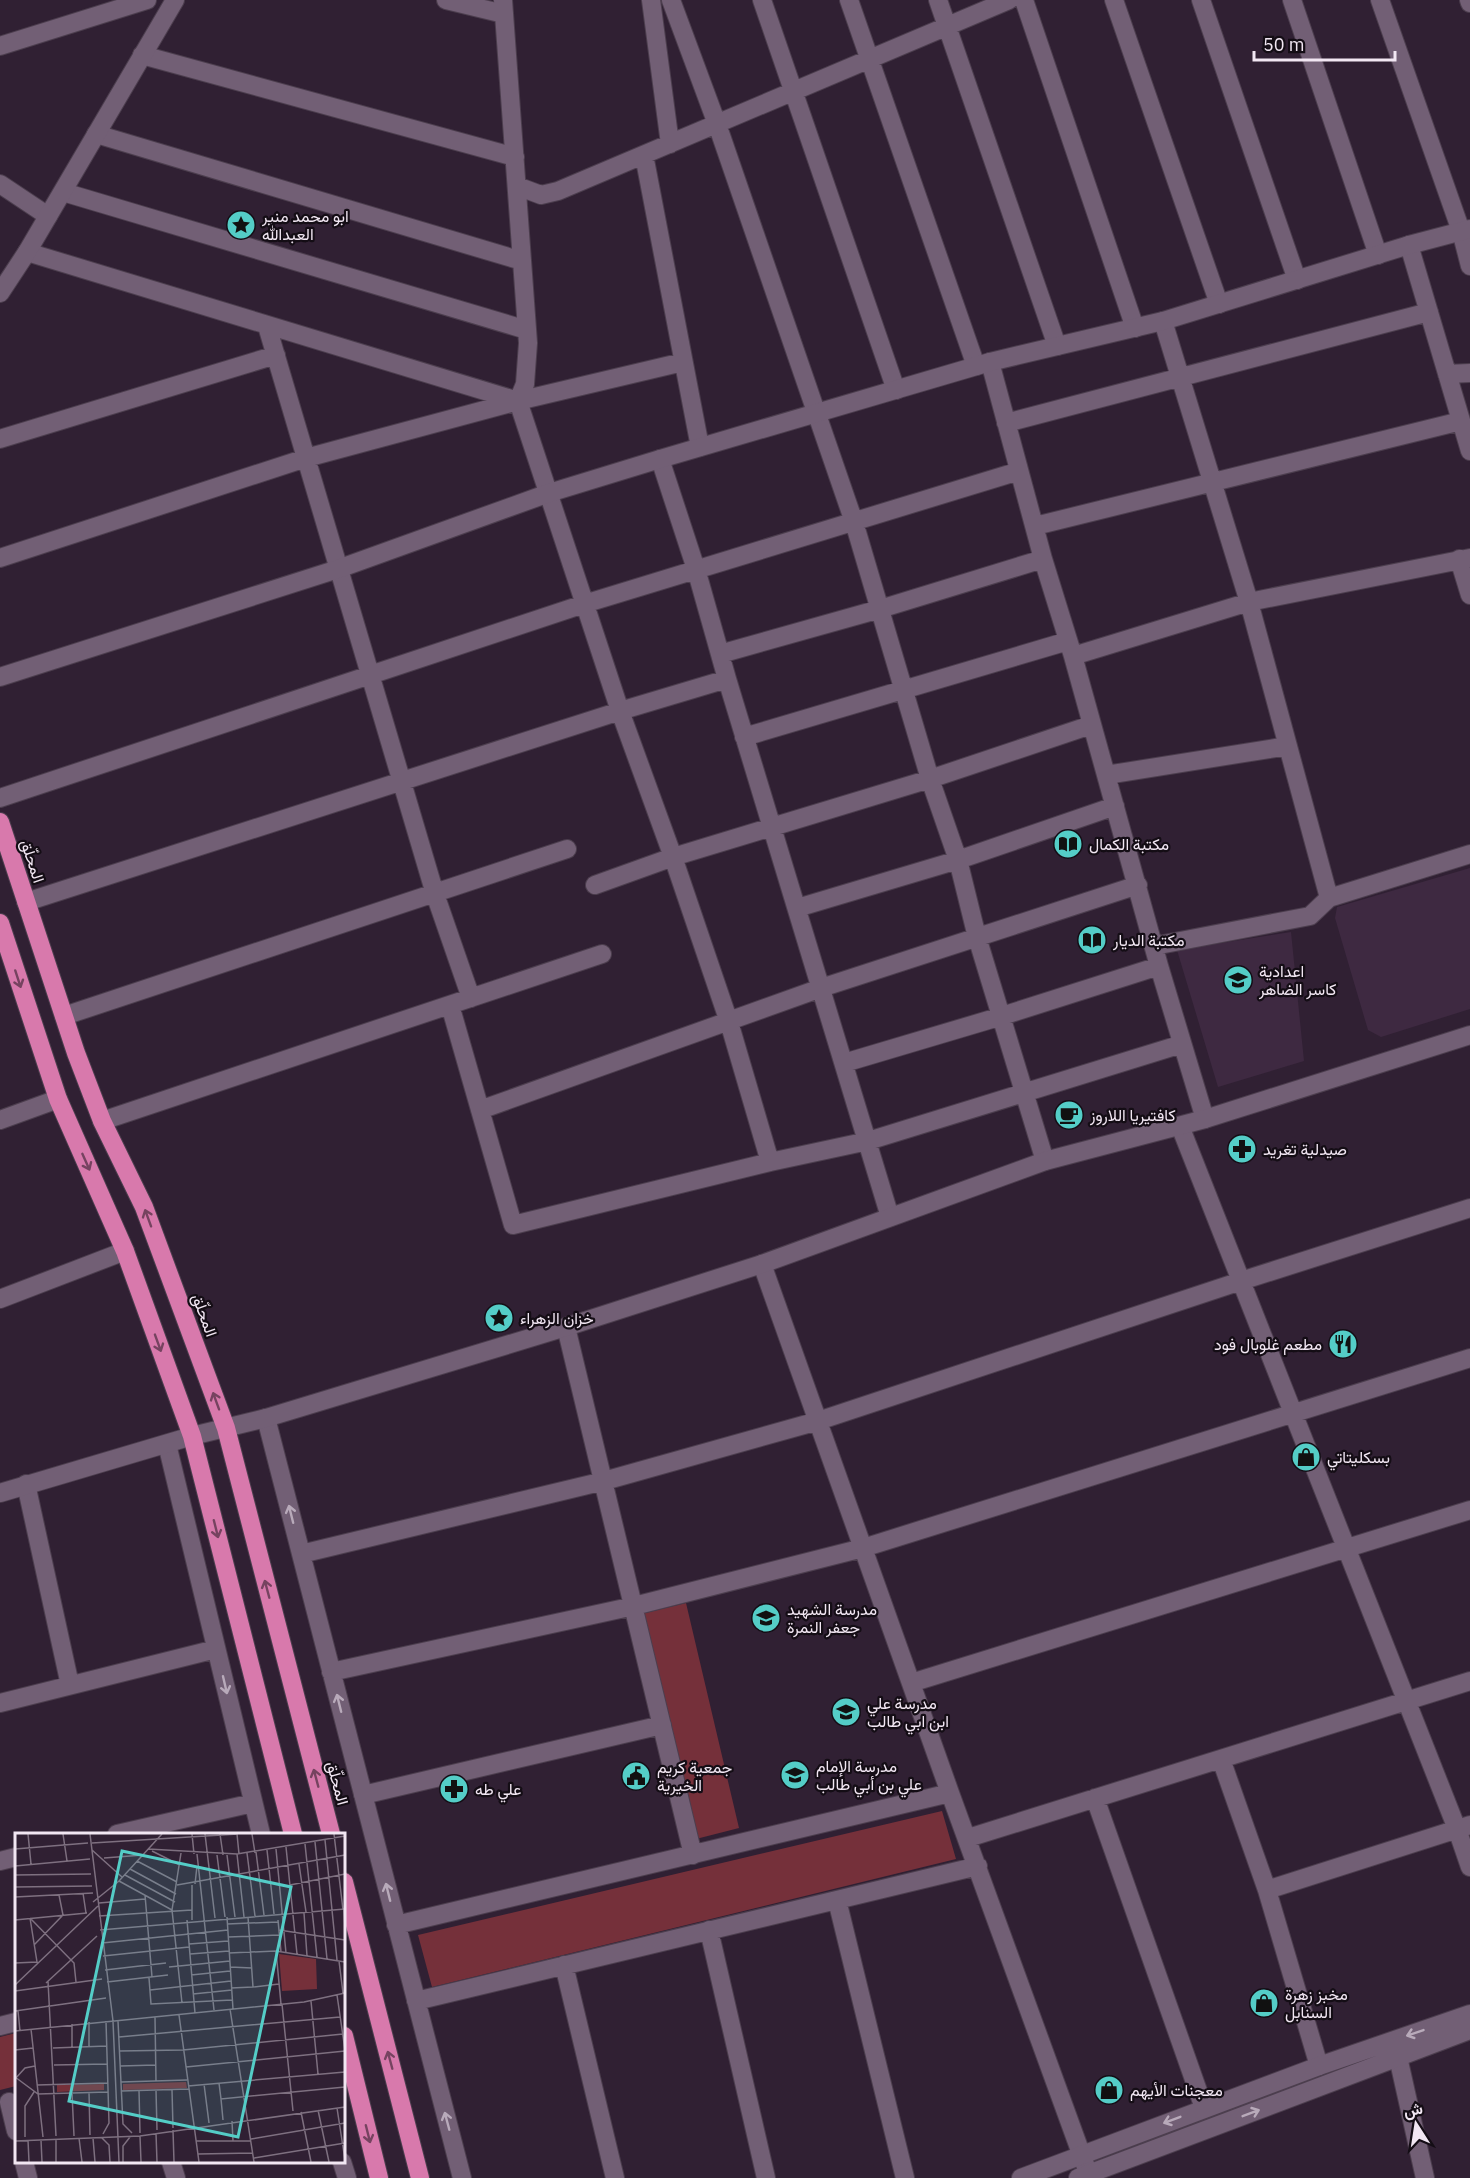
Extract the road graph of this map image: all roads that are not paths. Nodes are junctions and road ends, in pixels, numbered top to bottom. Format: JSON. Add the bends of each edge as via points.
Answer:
{"nodes":[{"id":1,"x":147,"y":0,"type":"edge"},
{"id":2,"x":175,"y":0,"type":"edge"},
{"id":3,"x":446,"y":0,"type":"edge"},
{"id":4,"x":651,"y":0,"type":"edge"},
{"id":5,"x":671,"y":0,"type":"edge"},
{"id":6,"x":762,"y":0,"type":"edge"},
{"id":7,"x":849,"y":0,"type":"edge"},
{"id":8,"x":938,"y":0,"type":"edge"},
{"id":9,"x":1009,"y":0,"type":"edge"},
{"id":10,"x":1024,"y":0,"type":"edge"},
{"id":11,"x":1114,"y":0,"type":"edge"},
{"id":12,"x":1202,"y":0,"type":"edge"},
{"id":13,"x":1292,"y":0,"type":"edge"},
{"id":14,"x":1380,"y":0,"type":"edge"},
{"id":15,"x":504,"y":7,"type":"edge"},
{"id":16,"x":947,"y":26,"type":"junction"},
{"id":17,"x":0,"y":46,"type":"edge"},
{"id":18,"x":142,"y":55,"type":"junction"},
{"id":19,"x":870,"y":59,"type":"junction"},
{"id":20,"x":794,"y":92,"type":"junction"},
{"id":21,"x":717,"y":124,"type":"junction"},
{"id":22,"x":96,"y":134,"type":"junction"},
{"id":23,"x":670,"y":144,"type":"junction"},
{"id":24,"x":644,"y":155,"type":"junction"},
{"id":25,"x":515,"y":156,"type":"junction"},
{"id":26,"x":0,"y":184,"type":"edge"},
{"id":27,"x":517,"y":186,"type":"junction"},
{"id":28,"x":63,"y":192,"type":"junction"},
{"id":29,"x":48,"y":216,"type":"junction"},
{"id":30,"x":1465,"y":230,"type":"edge"},
{"id":31,"x":1409,"y":245,"type":"junction"},
{"id":32,"x":27,"y":252,"type":"junction"},
{"id":33,"x":1378,"y":255,"type":"junction"},
{"id":34,"x":522,"y":261,"type":"junction"},
{"id":35,"x":1470,"y":267,"type":"edge"},
{"id":36,"x":1297,"y":280,"type":"junction"},
{"id":37,"x":0,"y":293,"type":"edge"},
{"id":38,"x":1220,"y":304,"type":"junction"},
{"id":39,"x":1429,"y":312,"type":"junction"},
{"id":40,"x":1163,"y":321,"type":"junction"},
{"id":41,"x":267,"y":326,"type":"junction"},
{"id":42,"x":1135,"y":328,"type":"junction"},
{"id":43,"x":527,"y":330,"type":"junction"},
{"id":44,"x":1057,"y":346,"type":"junction"},
{"id":45,"x":276,"y":355,"type":"junction"},
{"id":46,"x":683,"y":362,"type":"junction"},
{"id":47,"x":983,"y":364,"type":"junction"},
{"id":48,"x":1470,"y":373,"type":"edge"},
{"id":49,"x":1447,"y":374,"type":"junction"},
{"id":50,"x":1179,"y":377,"type":"junction"},
{"id":51,"x":896,"y":390,"type":"junction"},
{"id":52,"x":518,"y":401,"type":"junction"},
{"id":53,"x":818,"y":413,"type":"junction"},
{"id":54,"x":1461,"y":421,"type":"junction"},
{"id":55,"x":1006,"y":423,"type":"junction"},
{"id":56,"x":0,"y":439,"type":"edge"},
{"id":57,"x":700,"y":447,"type":"junction"},
{"id":58,"x":1470,"y":451,"type":"edge"},
{"id":59,"x":306,"y":458,"type":"junction"},
{"id":60,"x":660,"y":459,"type":"junction"},
{"id":61,"x":1019,"y":471,"type":"junction"},
{"id":62,"x":1212,"y":482,"type":"junction"},
{"id":63,"x":549,"y":493,"type":"junction"},
{"id":64,"x":854,"y":522,"type":"junction"},
{"id":65,"x":1035,"y":526,"type":"junction"},
{"id":66,"x":0,"y":558,"type":"edge"},
{"id":67,"x":1043,"y":559,"type":"junction"},
{"id":68,"x":1465,"y":559,"type":"edge"},
{"id":69,"x":338,"y":569,"type":"junction"},
{"id":70,"x":696,"y":569,"type":"junction"},
{"id":71,"x":1470,"y":595,"type":"edge"},
{"id":72,"x":1249,"y":602,"type":"junction"},
{"id":73,"x":584,"y":604,"type":"junction"},
{"id":74,"x":880,"y":609,"type":"junction"},
{"id":75,"x":1070,"y":649,"type":"junction"},
{"id":76,"x":720,"y":654,"type":"junction"},
{"id":77,"x":0,"y":677,"type":"edge"},
{"id":78,"x":369,"y":677,"type":"junction"},
{"id":79,"x":727,"y":679,"type":"junction"},
{"id":80,"x":905,"y":690,"type":"junction"},
{"id":81,"x":620,"y":711,"type":"junction"},
{"id":82,"x":1092,"y":724,"type":"junction"},
{"id":83,"x":744,"y":737,"type":"junction"},
{"id":84,"x":1288,"y":746,"type":"junction"},
{"id":85,"x":1106,"y":775,"type":"junction"},
{"id":86,"x":930,"y":779,"type":"junction"},
{"id":87,"x":403,"y":781,"type":"junction"},
{"id":88,"x":0,"y":798,"type":"edge"},
{"id":89,"x":1115,"y":806,"type":"junction"},
{"id":90,"x":0,"y":822,"type":"edge"},
{"id":91,"x":771,"y":825,"type":"junction"},
{"id":92,"x":567,"y":849,"type":"dead end"},
{"id":93,"x":1470,"y":854,"type":"edge"},
{"id":94,"x":673,"y":857,"type":"junction"},
{"id":95,"x":958,"y":860,"type":"junction"},
{"id":96,"x":595,"y":885,"type":"dead end"},
{"id":97,"x":1138,"y":885,"type":"junction"},
{"id":98,"x":435,"y":894,"type":"junction"},
{"id":99,"x":1329,"y":898,"type":"junction"},
{"id":100,"x":26,"y":902,"type":"junction"},
{"id":101,"x":797,"y":908,"type":"junction"},
{"id":102,"x":0,"y":923,"type":"edge"},
{"id":103,"x":977,"y":937,"type":"junction"},
{"id":104,"x":1154,"y":946,"type":"junction"},
{"id":105,"x":602,"y":954,"type":"dead end"},
{"id":106,"x":1159,"y":966,"type":"junction"},
{"id":107,"x":821,"y":988,"type":"junction"},
{"id":108,"x":471,"y":998,"type":"junction"},
{"id":109,"x":450,"y":1005,"type":"junction"},
{"id":110,"x":64,"y":1016,"type":"junction"},
{"id":111,"x":1002,"y":1016,"type":"junction"},
{"id":112,"x":729,"y":1022,"type":"junction"},
{"id":113,"x":1470,"y":1035,"type":"edge"},
{"id":114,"x":1182,"y":1044,"type":"junction"},
{"id":115,"x":844,"y":1063,"type":"junction"},
{"id":116,"x":1024,"y":1093,"type":"junction"},
{"id":117,"x":58,"y":1099,"type":"junction"},
{"id":118,"x":480,"y":1110,"type":"junction"},
{"id":119,"x":1205,"y":1119,"type":"junction"},
{"id":120,"x":0,"y":1120,"type":"edge"},
{"id":121,"x":102,"y":1121,"type":"junction"},
{"id":122,"x":1180,"y":1126,"type":"junction"},
{"id":123,"x":868,"y":1141,"type":"junction"},
{"id":124,"x":1045,"y":1161,"type":"junction"},
{"id":125,"x":770,"y":1162,"type":"junction"},
{"id":126,"x":1470,"y":1208,"type":"edge"},
{"id":127,"x":890,"y":1217,"type":"junction"},
{"id":128,"x":125,"y":1251,"type":"junction"},
{"id":129,"x":762,"y":1264,"type":"junction"},
{"id":130,"x":1241,"y":1281,"type":"junction"},
{"id":131,"x":0,"y":1299,"type":"edge"},
{"id":132,"x":566,"y":1328,"type":"junction"},
{"id":133,"x":1470,"y":1358,"type":"edge"},
{"id":134,"x":1294,"y":1414,"type":"junction"},
{"id":135,"x":266,"y":1418,"type":"junction"},
{"id":136,"x":818,"y":1421,"type":"junction"},
{"id":137,"x":226,"y":1428,"type":"junction"},
{"id":138,"x":192,"y":1436,"type":"junction"},
{"id":139,"x":167,"y":1444,"type":"junction"},
{"id":140,"x":604,"y":1481,"type":"junction"},
{"id":141,"x":26,"y":1484,"type":"junction"},
{"id":142,"x":0,"y":1493,"type":"edge"},
{"id":143,"x":1470,"y":1510,"type":"edge"},
{"id":144,"x":863,"y":1548,"type":"junction"},
{"id":145,"x":1346,"y":1548,"type":"junction"},
{"id":146,"x":301,"y":1554,"type":"junction"},
{"id":147,"x":634,"y":1606,"type":"junction"},
{"id":148,"x":216,"y":1649,"type":"junction"},
{"id":149,"x":331,"y":1672,"type":"junction"},
{"id":150,"x":1470,"y":1681,"type":"edge"},
{"id":151,"x":911,"y":1683,"type":"junction"},
{"id":152,"x":70,"y":1685,"type":"junction"},
{"id":153,"x":1407,"y":1700,"type":"junction"},
{"id":154,"x":0,"y":1703,"type":"edge"},
{"id":155,"x":662,"y":1725,"type":"junction"},
{"id":156,"x":1221,"y":1759,"type":"junction"},
{"id":157,"x":950,"y":1793,"type":"junction"},
{"id":158,"x":363,"y":1795,"type":"junction"},
{"id":159,"x":1095,"y":1798,"type":"junction"},
{"id":160,"x":253,"y":1803,"type":"junction"},
{"id":161,"x":1464,"y":1827,"type":"edge"},
{"id":162,"x":121,"y":1833,"type":"edge"},
{"id":163,"x":261,"y":1833,"type":"edge"},
{"id":164,"x":293,"y":1833,"type":"edge"},
{"id":165,"x":331,"y":1833,"type":"edge"},
{"id":166,"x":968,"y":1838,"type":"junction"},
{"id":167,"x":693,"y":1855,"type":"junction"},
{"id":168,"x":15,"y":1857,"type":"edge"},
{"id":169,"x":0,"y":1861,"type":"edge"},
{"id":170,"x":978,"y":1866,"type":"junction"},
{"id":171,"x":1470,"y":1867,"type":"edge"},
{"id":172,"x":345,"y":1886,"type":"edge"},
{"id":173,"x":1267,"y":1890,"type":"junction"},
{"id":174,"x":837,"y":1900,"type":"junction"},
{"id":175,"x":396,"y":1925,"type":"junction"},
{"id":176,"x":709,"y":1930,"type":"junction"},
{"id":177,"x":564,"y":1965,"type":"junction"},
{"id":178,"x":416,"y":2001,"type":"junction"},
{"id":179,"x":1470,"y":2014,"type":"edge"},
{"id":180,"x":15,"y":2022,"type":"edge"},
{"id":181,"x":0,"y":2026,"type":"edge"},
{"id":182,"x":1470,"y":2031,"type":"edge"},
{"id":183,"x":345,"y":2040,"type":"edge"},
{"id":184,"x":1398,"y":2057,"type":"junction"},
{"id":185,"x":1319,"y":2066,"type":"junction"},
{"id":186,"x":9,"y":2102,"type":"edge"},
{"id":187,"x":1203,"y":2108,"type":"junction"},
{"id":188,"x":15,"y":2127,"type":"edge"},
{"id":189,"x":1082,"y":2155,"type":"junction"},
{"id":190,"x":24,"y":2163,"type":"edge"},
{"id":191,"x":171,"y":2163,"type":"edge"},
{"id":192,"x":342,"y":2163,"type":"edge"},
{"id":193,"x":1086,"y":2177,"type":"edge"},
{"id":194,"x":28,"y":2178,"type":"edge"},
{"id":195,"x":176,"y":2178,"type":"edge"},
{"id":196,"x":347,"y":2178,"type":"edge"},
{"id":197,"x":379,"y":2178,"type":"edge"},
{"id":198,"x":420,"y":2178,"type":"edge"},
{"id":199,"x":462,"y":2178,"type":"edge"},
{"id":200,"x":615,"y":2178,"type":"edge"},
{"id":201,"x":766,"y":2178,"type":"edge"},
{"id":202,"x":905,"y":2178,"type":"edge"},
{"id":203,"x":1021,"y":2178,"type":"edge"},
{"id":204,"x":1425,"y":2178,"type":"edge"}],
"edges":[{"from":1,"to":17,"type":"street"},
{"from":2,"to":18,"type":"street"},
{"from":3,"to":15,"type":"street"},
{"from":4,"to":23,"type":"street"},
{"from":5,"to":21,"type":"street"},
{"from":6,"to":20,"type":"street"},
{"from":7,"to":19,"type":"street"},
{"from":8,"to":16,"type":"street"},
{"from":9,"to":16,"type":"street"},
{"from":10,"to":42,"type":"street"},
{"from":11,"to":38,"type":"street"},
{"from":12,"to":36,"type":"street"},
{"from":13,"to":33,"type":"street"},
{"from":14,"to":30,"type":"street"},
{"from":15,"to":25,"type":"street"},
{"from":16,"to":19,"type":"street"},
{"from":16,"to":44,"type":"street"},
{"from":18,"to":22,"type":"street"},
{"from":18,"to":25,"type":"street"},
{"from":19,"to":20,"type":"street"},
{"from":19,"to":47,"type":"street"},
{"from":20,"to":21,"type":"street"},
{"from":20,"to":51,"type":"street"},
{"from":21,"to":23,"type":"street"},
{"from":21,"to":53,"type":"street"},
{"from":22,"to":28,"type":"street"},
{"from":22,"to":34,"type":"street"},
{"from":23,"to":24,"type":"street"},
{"from":24,"to":27,"type":"street","via":[[558,192],[541,195]]},
{"from":24,"to":46,"type":"street"},
{"from":25,"to":27,"type":"street"},
{"from":26,"to":29,"type":"street"},
{"from":27,"to":34,"type":"street"},
{"from":28,"to":29,"type":"street"},
{"from":28,"to":43,"type":"street"},
{"from":29,"to":32,"type":"street"},
{"from":30,"to":31,"type":"street"},
{"from":30,"to":35,"type":"street"},
{"from":31,"to":33,"type":"street"},
{"from":31,"to":39,"type":"street"},
{"from":32,"to":37,"type":"street"},
{"from":32,"to":41,"type":"street"},
{"from":33,"to":36,"type":"street"},
{"from":34,"to":43,"type":"street"},
{"from":36,"to":38,"type":"street"},
{"from":38,"to":40,"type":"street"},
{"from":39,"to":49,"type":"street"},
{"from":39,"to":50,"type":"street"},
{"from":40,"to":42,"type":"street"},
{"from":40,"to":50,"type":"street"},
{"from":41,"to":45,"type":"street"},
{"from":41,"to":52,"type":"street"},
{"from":42,"to":44,"type":"street"},
{"from":43,"to":52,"type":"street","via":[[525,384]]},
{"from":44,"to":47,"type":"street"},
{"from":45,"to":56,"type":"street"},
{"from":45,"to":59,"type":"street"},
{"from":46,"to":52,"type":"street"},
{"from":46,"to":57,"type":"street"},
{"from":47,"to":51,"type":"street"},
{"from":47,"to":55,"type":"street"},
{"from":48,"to":49,"type":"street"},
{"from":49,"to":54,"type":"street"},
{"from":50,"to":55,"type":"street"},
{"from":50,"to":62,"type":"street"},
{"from":51,"to":53,"type":"street"},
{"from":52,"to":59,"type":"street"},
{"from":52,"to":63,"type":"street"},
{"from":53,"to":57,"type":"street"},
{"from":53,"to":64,"type":"street"},
{"from":54,"to":58,"type":"street"},
{"from":54,"to":62,"type":"street"},
{"from":55,"to":61,"type":"street"},
{"from":57,"to":60,"type":"street"},
{"from":59,"to":66,"type":"street"},
{"from":59,"to":69,"type":"street"},
{"from":60,"to":63,"type":"street"},
{"from":60,"to":70,"type":"street"},
{"from":61,"to":64,"type":"street"},
{"from":61,"to":65,"type":"street"},
{"from":62,"to":65,"type":"street"},
{"from":62,"to":72,"type":"street"},
{"from":63,"to":69,"type":"street"},
{"from":63,"to":73,"type":"street"},
{"from":64,"to":70,"type":"street"},
{"from":64,"to":74,"type":"street"},
{"from":65,"to":67,"type":"street"},
{"from":67,"to":74,"type":"street"},
{"from":67,"to":75,"type":"street"},
{"from":68,"to":71,"type":"street"},
{"from":68,"to":72,"type":"street"},
{"from":69,"to":77,"type":"street"},
{"from":69,"to":78,"type":"street"},
{"from":70,"to":73,"type":"street"},
{"from":70,"to":76,"type":"street"},
{"from":72,"to":75,"type":"street"},
{"from":72,"to":84,"type":"street"},
{"from":73,"to":78,"type":"street"},
{"from":73,"to":81,"type":"street"},
{"from":74,"to":76,"type":"street"},
{"from":74,"to":80,"type":"street"},
{"from":75,"to":80,"type":"street"},
{"from":75,"to":82,"type":"street"},
{"from":76,"to":79,"type":"street"},
{"from":78,"to":87,"type":"street"},
{"from":78,"to":88,"type":"street"},
{"from":79,"to":81,"type":"street"},
{"from":79,"to":83,"type":"street"},
{"from":80,"to":83,"type":"street"},
{"from":80,"to":86,"type":"street"},
{"from":81,"to":87,"type":"street"},
{"from":81,"to":94,"type":"street"},
{"from":82,"to":85,"type":"street"},
{"from":82,"to":86,"type":"street"},
{"from":83,"to":91,"type":"street"},
{"from":84,"to":85,"type":"street"},
{"from":84,"to":99,"type":"street"},
{"from":85,"to":89,"type":"street"},
{"from":86,"to":91,"type":"street"},
{"from":86,"to":95,"type":"street"},
{"from":87,"to":98,"type":"street"},
{"from":87,"to":100,"type":"street"},
{"from":89,"to":95,"type":"street"},
{"from":89,"to":97,"type":"street"},
{"from":90,"to":100,"type":"highway","name":"المحلّق"},
{"from":91,"to":94,"type":"street"},
{"from":91,"to":101,"type":"street"},
{"from":92,"to":98,"type":"street"},
{"from":93,"to":99,"type":"street"},
{"from":94,"to":96,"type":"street"},
{"from":94,"to":112,"type":"street"},
{"from":95,"to":101,"type":"street"},
{"from":95,"to":103,"type":"street"},
{"from":97,"to":103,"type":"street"},
{"from":97,"to":104,"type":"street"},
{"from":98,"to":108,"type":"street"},
{"from":98,"to":110,"type":"street"},
{"from":99,"to":104,"type":"street","via":[[1310,916]]},
{"from":100,"to":110,"type":"highway","name":"المحلّق"},
{"from":101,"to":107,"type":"street"},
{"from":102,"to":117,"type":"highway","one_way":true},
{"from":103,"to":107,"type":"street"},
{"from":103,"to":111,"type":"street"},
{"from":104,"to":106,"type":"street"},
{"from":105,"to":108,"type":"street"},
{"from":106,"to":111,"type":"street"},
{"from":106,"to":114,"type":"street"},
{"from":107,"to":112,"type":"street"},
{"from":107,"to":115,"type":"street"},
{"from":108,"to":109,"type":"street"},
{"from":109,"to":118,"type":"street"},
{"from":109,"to":121,"type":"street"},
{"from":110,"to":121,"type":"highway","name":"المحلّق"},
{"from":111,"to":115,"type":"street"},
{"from":111,"to":116,"type":"street"},
{"from":112,"to":118,"type":"street"},
{"from":112,"to":125,"type":"street"},
{"from":113,"to":119,"type":"street"},
{"from":114,"to":116,"type":"street"},
{"from":114,"to":119,"type":"street"},
{"from":115,"to":123,"type":"street"},
{"from":116,"to":123,"type":"street"},
{"from":116,"to":124,"type":"street"},
{"from":117,"to":120,"type":"street"},
{"from":117,"to":128,"type":"highway","one_way":true},
{"from":118,"to":125,"type":"street","via":[[513,1225]]},
{"from":119,"to":122,"type":"street"},
{"from":137,"to":121,"type":"highway","name":"المحلّق","one_way":true,"via":[[144,1207]]},
{"from":122,"to":124,"type":"street"},
{"from":122,"to":130,"type":"street"},
{"from":123,"to":125,"type":"street"},
{"from":123,"to":127,"type":"street"},
{"from":124,"to":127,"type":"street"},
{"from":126,"to":130,"type":"street"},
{"from":127,"to":129,"type":"street"},
{"from":128,"to":131,"type":"street"},
{"from":128,"to":138,"type":"highway","one_way":true},
{"from":129,"to":132,"type":"street"},
{"from":129,"to":136,"type":"street"},
{"from":130,"to":134,"type":"street"},
{"from":130,"to":136,"type":"street"},
{"from":132,"to":135,"type":"street"},
{"from":132,"to":140,"type":"street"},
{"from":133,"to":134,"type":"street"},
{"from":134,"to":144,"type":"street"},
{"from":134,"to":145,"type":"street"},
{"from":135,"to":137,"type":"street"},
{"from":146,"to":135,"type":"street","one_way":true},
{"from":136,"to":140,"type":"street"},
{"from":136,"to":144,"type":"street"},
{"from":137,"to":138,"type":"street"},
{"from":165,"to":137,"type":"highway","name":"المحلّق","one_way":true},
{"from":138,"to":139,"type":"street"},
{"from":138,"to":164,"type":"highway","one_way":true},
{"from":139,"to":141,"type":"street"},
{"from":139,"to":148,"type":"street"},
{"from":140,"to":146,"type":"street"},
{"from":140,"to":147,"type":"street"},
{"from":141,"to":142,"type":"street"},
{"from":141,"to":152,"type":"street"},
{"from":143,"to":145,"type":"street"},
{"from":144,"to":147,"type":"street"},
{"from":144,"to":151,"type":"street"},
{"from":145,"to":151,"type":"street"},
{"from":145,"to":153,"type":"street"},
{"from":146,"to":149,"type":"street"},
{"from":147,"to":149,"type":"street"},
{"from":147,"to":155,"type":"street"},
{"from":148,"to":152,"type":"street"},
{"from":148,"to":160,"type":"street","one_way":true},
{"from":158,"to":149,"type":"street","one_way":true},
{"from":150,"to":153,"type":"street"},
{"from":151,"to":157,"type":"street"},
{"from":152,"to":154,"type":"street"},
{"from":153,"to":156,"type":"street"},
{"from":153,"to":161,"type":"street"},
{"from":155,"to":158,"type":"street"},
{"from":155,"to":167,"type":"street"},
{"from":156,"to":159,"type":"street"},
{"from":156,"to":173,"type":"street"},
{"from":157,"to":166,"type":"street"},
{"from":157,"to":167,"type":"street"},
{"from":175,"to":158,"type":"street","one_way":true},
{"from":159,"to":166,"type":"street"},
{"from":159,"to":187,"type":"street"},
{"from":160,"to":162,"type":"street"},
{"from":160,"to":163,"type":"street"},
{"from":161,"to":171,"type":"street"},
{"from":161,"to":173,"type":"street"},
{"from":166,"to":170,"type":"street"},
{"from":167,"to":175,"type":"street"},
{"from":168,"to":169,"type":"street"},
{"from":170,"to":174,"type":"street"},
{"from":170,"to":189,"type":"street"},
{"from":198,"to":172,"type":"highway","one_way":true},
{"from":173,"to":185,"type":"street"},
{"from":174,"to":176,"type":"street"},
{"from":174,"to":202,"type":"street"},
{"from":175,"to":178,"type":"street"},
{"from":176,"to":177,"type":"street"},
{"from":176,"to":201,"type":"street"},
{"from":177,"to":178,"type":"street"},
{"from":177,"to":200,"type":"street"},
{"from":199,"to":178,"type":"street","one_way":true},
{"from":179,"to":185,"type":"street","one_way":true},
{"from":180,"to":181,"type":"street"},
{"from":182,"to":184,"type":"street"},
{"from":183,"to":197,"type":"highway","one_way":true},
{"from":193,"to":184,"type":"street","one_way":true},
{"from":184,"to":204,"type":"street"},
{"from":185,"to":187,"type":"street"},
{"from":186,"to":188,"type":"street"},
{"from":187,"to":189,"type":"street","one_way":true},
{"from":189,"to":193,"type":"street"},
{"from":189,"to":203,"type":"street"},
{"from":190,"to":194,"type":"street"},
{"from":191,"to":195,"type":"street"},
{"from":192,"to":196,"type":"street"}]}
